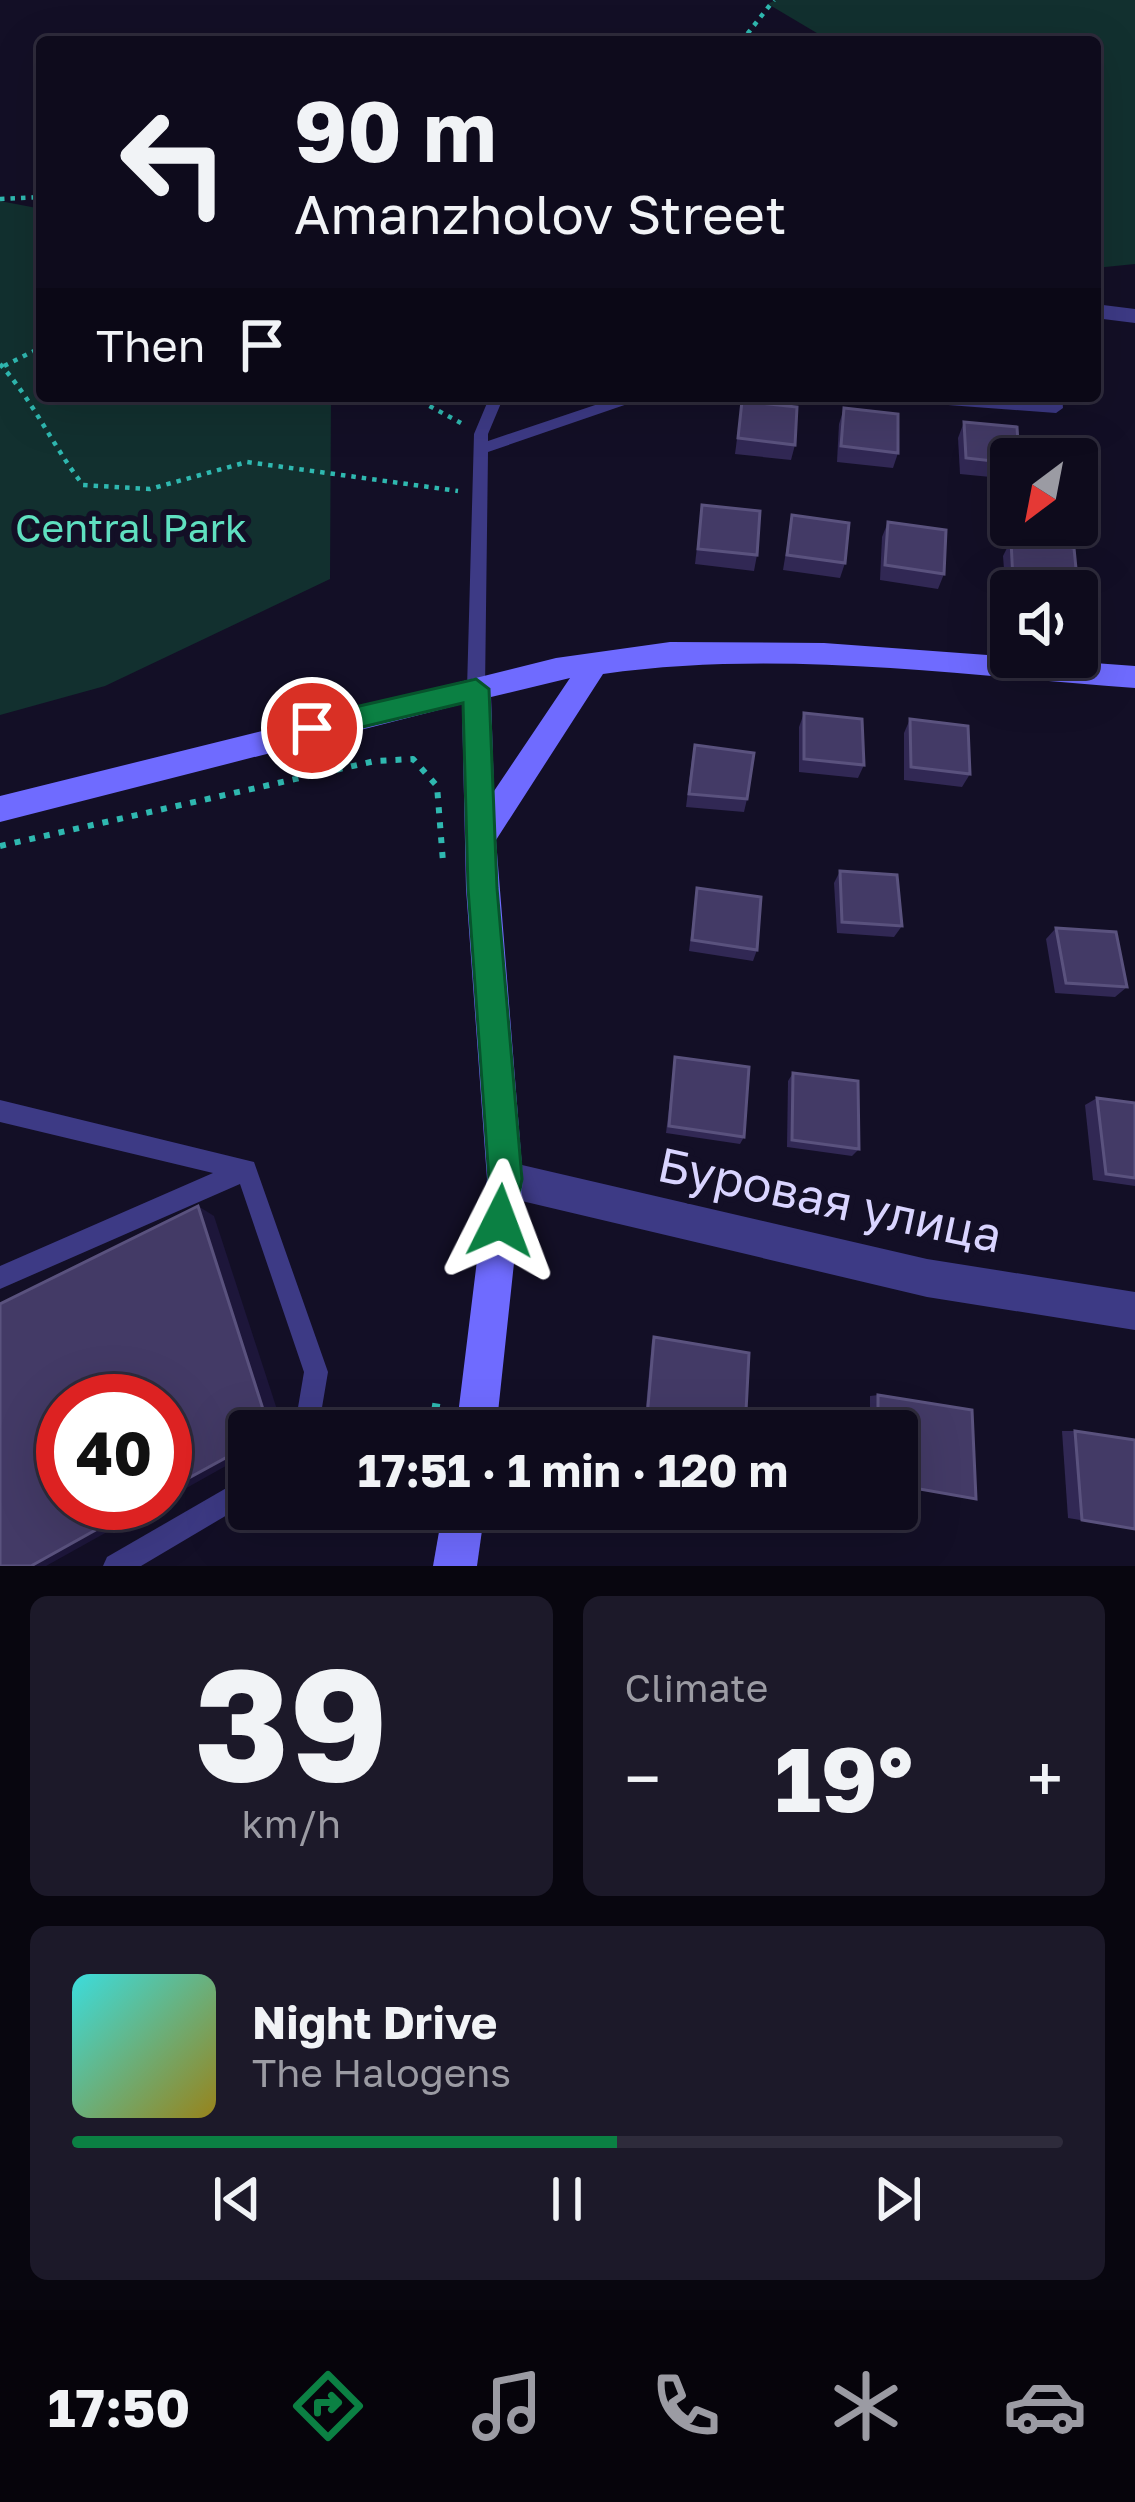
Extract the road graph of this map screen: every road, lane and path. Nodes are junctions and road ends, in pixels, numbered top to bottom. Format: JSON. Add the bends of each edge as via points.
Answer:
{"nodes":[{"id":1,"x":774,"y":0,"type":"edge"},
{"id":2,"x":746,"y":36,"type":"edge"},
{"id":3,"x":36,"y":197,"type":"edge"},
{"id":4,"x":0,"y":199,"type":"edge"},
{"id":5,"x":1101,"y":312,"type":"edge"},
{"id":6,"x":1135,"y":316,"type":"edge"},
{"id":7,"x":36,"y":350,"type":"edge"},
{"id":8,"x":2,"y":365,"type":"edge"},
{"id":9,"x":420,"y":402,"type":"edge"},
{"id":10,"x":495,"y":402,"type":"edge"},
{"id":11,"x":616,"y":402,"type":"edge"},
{"id":12,"x":976,"y":402,"type":"edge"},
{"id":13,"x":1055,"y":402,"type":"edge"},
{"id":14,"x":481,"y":441,"type":"junction"},
{"id":15,"x":480,"y":495,"type":"junction"},
{"id":16,"x":595,"y":663,"type":"junction"},
{"id":17,"x":1135,"y":677,"type":"edge"},
{"id":18,"x":476,"y":689,"type":"junction"},
{"id":19,"x":0,"y":809,"type":"edge"},
{"id":20,"x":480,"y":838,"type":"junction"},
{"id":21,"x":0,"y":845,"type":"edge"},
{"id":22,"x":445,"y":879,"type":"dead end"},
{"id":23,"x":0,"y":1111,"type":"edge"},
{"id":24,"x":246,"y":1170,"type":"junction"},
{"id":25,"x":505,"y":1179,"type":"junction"},
{"id":26,"x":0,"y":1278,"type":"edge"},
{"id":27,"x":1135,"y":1311,"type":"edge"},
{"id":28,"x":440,"y":1385,"type":"dead end"},
{"id":29,"x":310,"y":1410,"type":"edge"},
{"id":30,"x":436,"y":1410,"type":"edge"},
{"id":31,"x":478,"y":1410,"type":"edge"},
{"id":32,"x":228,"y":1500,"type":"edge"},
{"id":33,"x":461,"y":1530,"type":"edge"},
{"id":34,"x":116,"y":1566,"type":"edge"},
{"id":35,"x":455,"y":1566,"type":"edge"}],
"edges":[{"from":1,"to":2,"type":"path"},
{"from":3,"to":4,"type":"path"},
{"from":5,"to":6,"type":"street"},
{"from":7,"to":8,"type":"path"},
{"from":8,"to":15,"type":"path","via":[[82,485],[150,489],[247,462]]},
{"from":9,"to":14,"type":"path"},
{"from":10,"to":14,"type":"lane"},
{"from":11,"to":14,"type":"lane"},
{"from":12,"to":13,"type":"lane","via":[[1056,408]]},
{"from":14,"to":15,"type":"lane"},
{"from":15,"to":18,"type":"lane"},
{"from":16,"to":17,"type":"main road","via":[[670,652],[824,654]]},
{"from":16,"to":18,"type":"main road"},
{"from":16,"to":20,"type":"main road"},
{"from":18,"to":19,"type":"main road"},
{"from":18,"to":20,"type":"main road"},
{"from":20,"to":25,"type":"main road"},
{"from":21,"to":22,"type":"path","via":[[413,758],[437,786]]},
{"from":23,"to":24,"type":"lane"},
{"from":24,"to":26,"type":"lane"},
{"from":24,"to":29,"type":"lane","via":[[316,1372]]},
{"from":25,"to":27,"type":"street","name":"Буровая улица","via":[[927,1279]]},
{"from":25,"to":31,"type":"main road"},
{"from":28,"to":30,"type":"path"},
{"from":32,"to":34,"type":"lane"},
{"from":33,"to":35,"type":"main road"}]}
